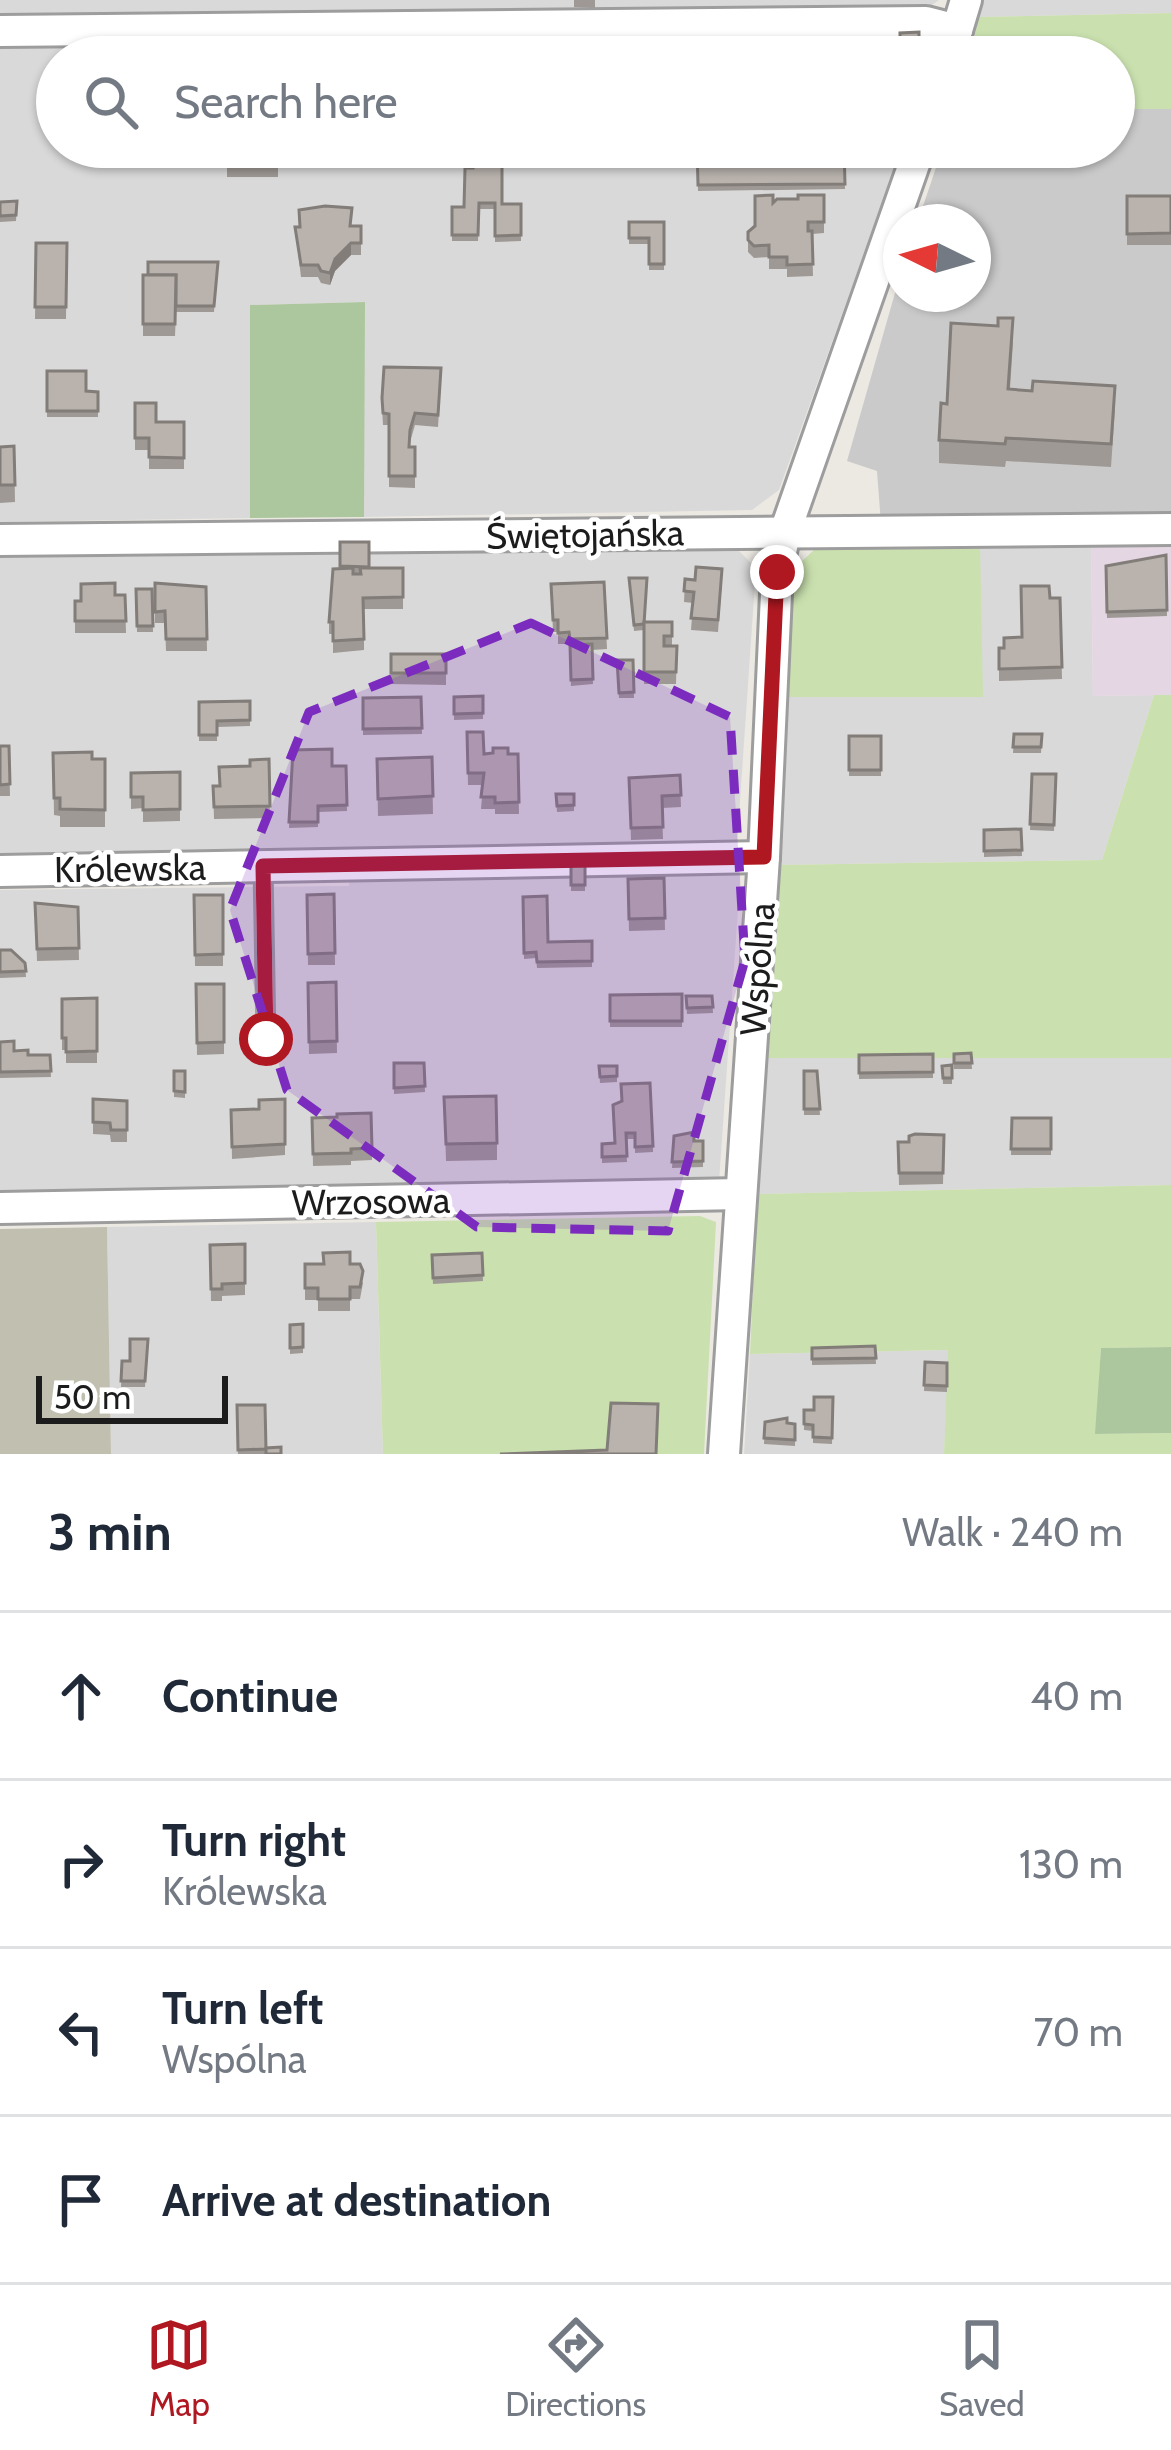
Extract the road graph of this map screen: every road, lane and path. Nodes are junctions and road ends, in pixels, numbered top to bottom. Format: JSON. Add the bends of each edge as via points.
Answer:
{"nodes":[{"id":1,"x":957,"y":29,"type":"edge"},
{"id":2,"x":0,"y":31,"type":"edge"},
{"id":3,"x":913,"y":168,"type":"edge"},
{"id":4,"x":1171,"y":529,"type":"edge"},
{"id":5,"x":785,"y":532,"type":"junction"},
{"id":6,"x":0,"y":540,"type":"edge"},
{"id":7,"x":764,"y":857,"type":"junction"},
{"id":8,"x":263,"y":866,"type":"junction"},
{"id":9,"x":0,"y":871,"type":"edge"},
{"id":10,"x":266,"y":1039,"type":"dead end"},
{"id":11,"x":741,"y":1193,"type":"junction"},
{"id":12,"x":0,"y":1208,"type":"edge"},
{"id":13,"x":724,"y":1454,"type":"edge"}],
"edges":[{"from":1,"to":2,"type":"street","via":[[926,22]]},
{"from":3,"to":5,"type":"street","name":"Wspólna"},
{"from":4,"to":5,"type":"street","name":"Świętojańska"},
{"from":5,"to":6,"type":"street","name":"Świętojańska"},
{"from":5,"to":7,"type":"street","name":"Wspólna"},
{"from":7,"to":8,"type":"street","name":"Królewska"},
{"from":7,"to":11,"type":"street","name":"Wspólna"},
{"from":8,"to":9,"type":"street","name":"Królewska"},
{"from":8,"to":10,"type":"lane"},
{"from":11,"to":12,"type":"street","name":"Wrzosowa"},
{"from":11,"to":13,"type":"street","name":"Wspólna"}]}
